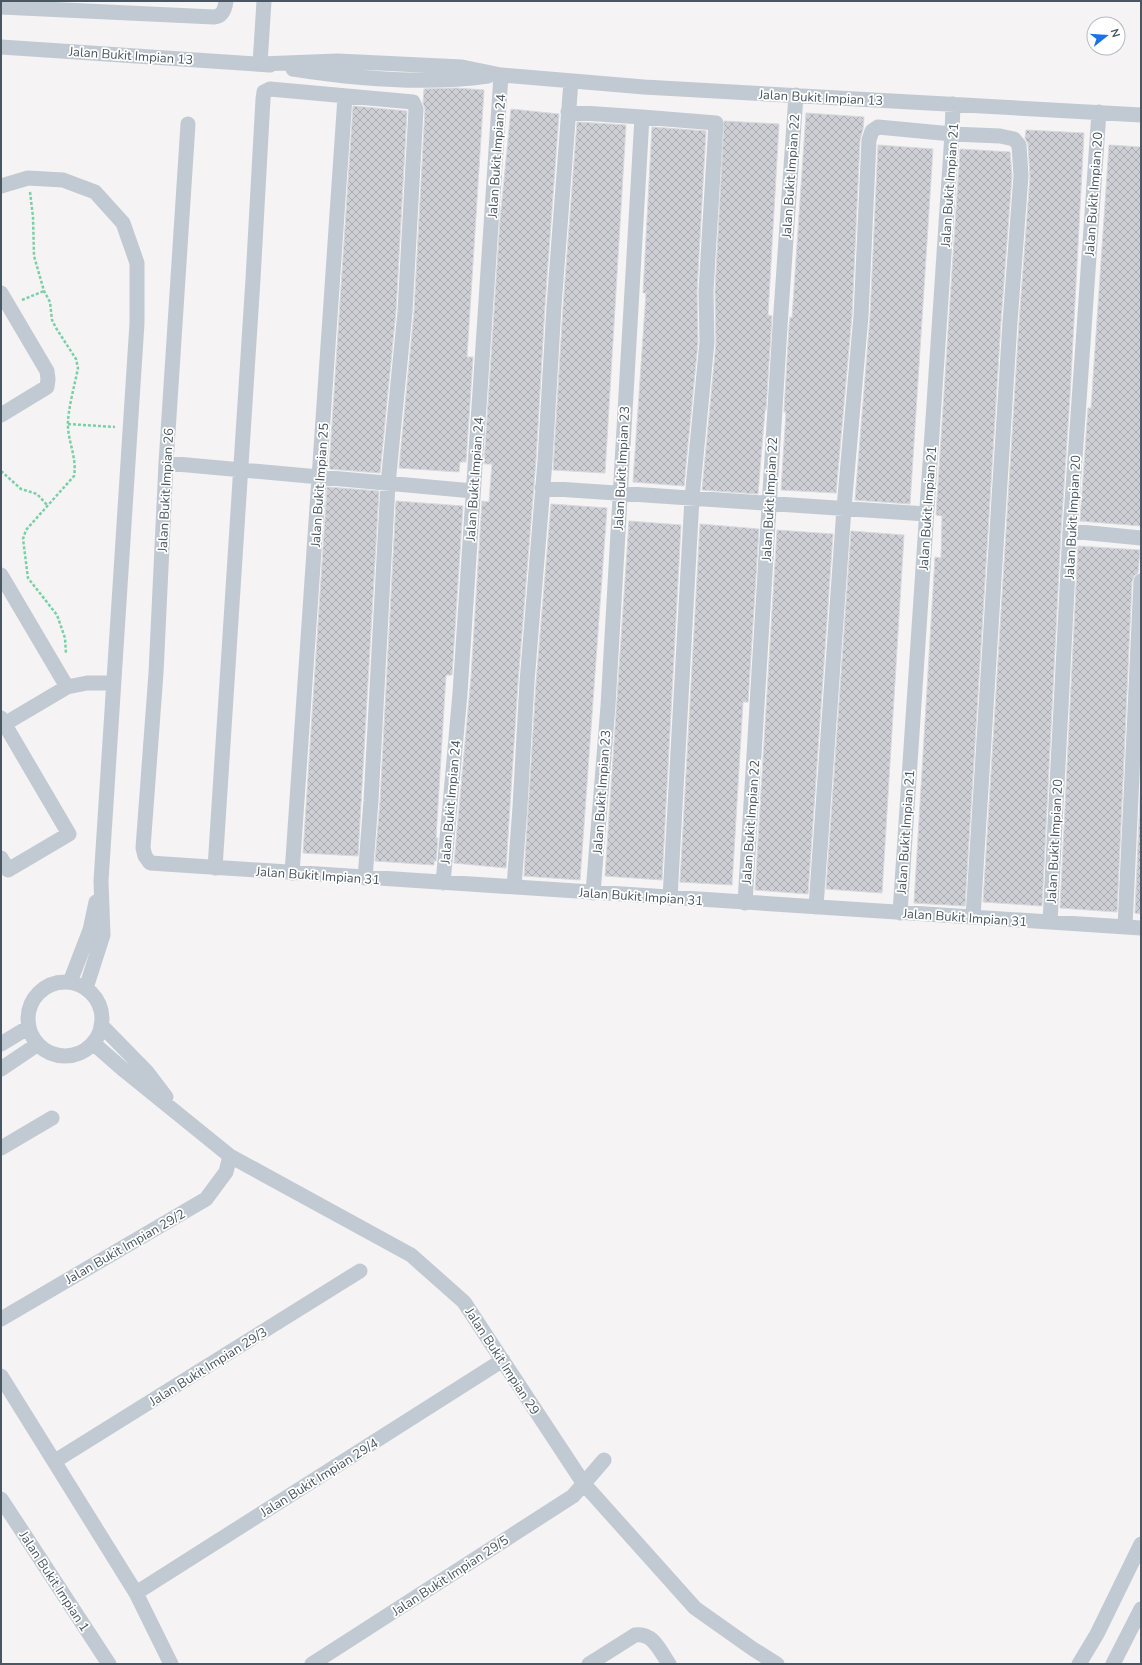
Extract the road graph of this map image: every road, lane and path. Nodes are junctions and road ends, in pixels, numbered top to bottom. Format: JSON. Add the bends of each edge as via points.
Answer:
{"nodes":[{"id":1,"x":226,"y":1,"type":"edge"},
{"id":2,"x":264,"y":1,"type":"edge"},
{"id":3,"x":1,"y":7,"type":"edge"},
{"id":4,"x":1,"y":47,"type":"edge"},
{"id":5,"x":260,"y":64,"type":"junction"},
{"id":6,"x":501,"y":74,"type":"junction"},
{"id":7,"x":571,"y":81,"type":"junction"},
{"id":8,"x":796,"y":95,"type":"junction"},
{"id":9,"x":346,"y":97,"type":"junction"},
{"id":10,"x":953,"y":104,"type":"junction"},
{"id":11,"x":568,"y":112,"type":"junction"},
{"id":12,"x":1099,"y":112,"type":"junction"},
{"id":13,"x":1141,"y":115,"type":"edge"},
{"id":14,"x":642,"y":118,"type":"junction"},
{"id":15,"x":188,"y":124,"type":"dead end"},
{"id":16,"x":952,"y":134,"type":"junction"},
{"id":17,"x":28,"y":178,"type":"junction"},
{"id":18,"x":1,"y":186,"type":"edge"},
{"id":19,"x":44,"y":291,"type":"junction"},
{"id":20,"x":1,"y":293,"type":"edge"},
{"id":21,"x":9,"y":307,"type":"junction"},
{"id":22,"x":1,"y":415,"type":"edge"},
{"id":23,"x":68,"y":424,"type":"junction"},
{"id":24,"x":130,"y":428,"type":"junction"},
{"id":25,"x":166,"y":462,"type":"junction"},
{"id":26,"x":1,"y":471,"type":"edge"},
{"id":27,"x":241,"y":471,"type":"junction"},
{"id":28,"x":320,"y":478,"type":"junction"},
{"id":29,"x":388,"y":484,"type":"junction"},
{"id":30,"x":542,"y":488,"type":"junction"},
{"id":31,"x":473,"y":491,"type":"junction"},
{"id":32,"x":620,"y":493,"type":"junction"},
{"id":33,"x":692,"y":498,"type":"junction"},
{"id":34,"x":769,"y":503,"type":"junction"},
{"id":35,"x":48,"y":506,"type":"junction"},
{"id":36,"x":844,"y":508,"type":"junction"},
{"id":37,"x":926,"y":514,"type":"junction"},
{"id":38,"x":1070,"y":531,"type":"junction"},
{"id":39,"x":1141,"y":538,"type":"edge"},
{"id":40,"x":1,"y":575,"type":"edge"},
{"id":41,"x":1141,"y":581,"type":"edge"},
{"id":42,"x":66,"y":659,"type":"dead end"},
{"id":43,"x":113,"y":683,"type":"junction"},
{"id":44,"x":67,"y":687,"type":"junction"},
{"id":45,"x":2,"y":723,"type":"edge"},
{"id":46,"x":145,"y":856,"type":"joint"},
{"id":47,"x":4,"y":864,"type":"edge"},
{"id":48,"x":215,"y":868,"type":"junction"},
{"id":49,"x":292,"y":873,"type":"junction"},
{"id":50,"x":365,"y":878,"type":"junction"},
{"id":51,"x":101,"y":881,"type":"junction"},
{"id":52,"x":443,"y":883,"type":"junction"},
{"id":53,"x":514,"y":888,"type":"junction"},
{"id":54,"x":593,"y":893,"type":"junction"},
{"id":55,"x":670,"y":898,"type":"junction"},
{"id":56,"x":745,"y":903,"type":"junction"},
{"id":57,"x":816,"y":907,"type":"junction"},
{"id":58,"x":900,"y":913,"type":"junction"},
{"id":59,"x":973,"y":917,"type":"junction"},
{"id":60,"x":1050,"y":922,"type":"junction"},
{"id":61,"x":1125,"y":927,"type":"junction"},
{"id":62,"x":1141,"y":928,"type":"edge"},
{"id":63,"x":70,"y":982,"type":"junction"},
{"id":64,"x":86,"y":988,"type":"junction"},
{"id":65,"x":101,"y":1025,"type":"junction"},
{"id":66,"x":29,"y":1027,"type":"junction"},
{"id":67,"x":93,"y":1043,"type":"junction"},
{"id":68,"x":1,"y":1044,"type":"edge"},
{"id":69,"x":38,"y":1044,"type":"junction"},
{"id":70,"x":1,"y":1069,"type":"edge"},
{"id":71,"x":180,"y":1116,"type":"junction"},
{"id":72,"x":52,"y":1118,"type":"dead end"},
{"id":73,"x":1,"y":1148,"type":"edge"},
{"id":74,"x":230,"y":1156,"type":"junction"},
{"id":75,"x":360,"y":1271,"type":"dead end"},
{"id":76,"x":1,"y":1319,"type":"edge"},
{"id":77,"x":503,"y":1360,"type":"junction"},
{"id":78,"x":1,"y":1376,"type":"edge"},
{"id":79,"x":604,"y":1460,"type":"dead end"},
{"id":80,"x":55,"y":1461,"type":"junction"},
{"id":81,"x":584,"y":1484,"type":"junction"},
{"id":82,"x":1,"y":1499,"type":"edge"},
{"id":83,"x":1141,"y":1544,"type":"edge"},
{"id":84,"x":136,"y":1593,"type":"junction"},
{"id":85,"x":1141,"y":1609,"type":"edge"},
{"id":86,"x":109,"y":1664,"type":"edge"},
{"id":87,"x":171,"y":1664,"type":"edge"},
{"id":88,"x":312,"y":1664,"type":"edge"},
{"id":89,"x":589,"y":1664,"type":"edge"},
{"id":90,"x":669,"y":1664,"type":"edge"},
{"id":91,"x":777,"y":1664,"type":"edge"},
{"id":92,"x":1079,"y":1664,"type":"edge"},
{"id":93,"x":1114,"y":1664,"type":"edge"}],
"edges":[{"from":1,"to":3,"type":"street","via":[[223,12],[214,17]]},
{"from":2,"to":5,"type":"street"},
{"from":4,"to":5,"type":"street","name":"Jalan Bukit Impian 13"},
{"from":5,"to":6,"type":"street","name":"Jalan Bukit Impian 13","via":[[338,61],[462,67]]},
{"from":6,"to":7,"type":"street","name":"Jalan Bukit Impian 13"},
{"from":6,"to":31,"type":"street","name":"Jalan Bukit Impian 24"},
{"from":7,"to":8,"type":"street","name":"Jalan Bukit Impian 13"},
{"from":7,"to":11,"type":"street"},
{"from":8,"to":10,"type":"street","name":"Jalan Bukit Impian 13"},
{"from":8,"to":34,"type":"street","name":"Jalan Bukit Impian 22"},
{"from":9,"to":27,"type":"street","via":[[270,89],[264,92]]},
{"from":9,"to":28,"type":"street","name":"Jalan Bukit Impian 25"},
{"from":9,"to":29,"type":"street","via":[[413,102],[417,113],[405,312]]},
{"from":10,"to":12,"type":"street","name":"Jalan Bukit Impian 13"},
{"from":10,"to":16,"type":"street","name":"Jalan Bukit Impian 21"},
{"from":11,"to":14,"type":"street"},
{"from":11,"to":30,"type":"street"},
{"from":12,"to":13,"type":"street","name":"Jalan Bukit Impian 13"},
{"from":12,"to":38,"type":"street","name":"Jalan Bukit Impian 20"},
{"from":14,"to":32,"type":"street","name":"Jalan Bukit Impian 23"},
{"from":14,"to":33,"type":"street","via":[[716,123],[706,291],[706,342]]},
{"from":15,"to":25,"type":"street","name":"Jalan Bukit Impian 26"},
{"from":16,"to":36,"type":"street","via":[[878,127],[872,130],[869,140],[861,316]]},
{"from":16,"to":37,"type":"street","name":"Jalan Bukit Impian 21"},
{"from":16,"to":59,"type":"street","via":[[1014,139],[1019,145],[1021,176]]},
{"from":17,"to":18,"type":"street"},
{"from":17,"to":19,"type":"path","via":[[34,256]]},
{"from":17,"to":24,"type":"street","via":[[63,180],[95,192],[123,223],[137,263],[137,323]]},
{"from":19,"to":21,"type":"path"},
{"from":19,"to":23,"type":"path","via":[[50,302],[52,320],[78,368]]},
{"from":20,"to":21,"type":"street"},
{"from":21,"to":22,"type":"street","via":[[48,379],[47,387]]},
{"from":23,"to":24,"type":"path"},
{"from":23,"to":35,"type":"path","via":[[76,466],[74,476]]},
{"from":24,"to":43,"type":"street"},
{"from":25,"to":27,"type":"street"},
{"from":25,"to":46,"type":"street","name":"Jalan Bukit Impian 26","via":[[156,672],[143,848]]},
{"from":26,"to":35,"type":"path","via":[[21,489],[37,494]]},
{"from":27,"to":28,"type":"street"},
{"from":27,"to":48,"type":"street"},
{"from":28,"to":29,"type":"street"},
{"from":28,"to":49,"type":"street","name":"Jalan Bukit Impian 25"},
{"from":29,"to":31,"type":"street"},
{"from":29,"to":50,"type":"street"},
{"from":30,"to":32,"type":"street"},
{"from":30,"to":53,"type":"street"},
{"from":31,"to":52,"type":"street","name":"Jalan Bukit Impian 24","via":[[460,693]]},
{"from":32,"to":33,"type":"street"},
{"from":32,"to":54,"type":"street","name":"Jalan Bukit Impian 23","via":[[608,706]]},
{"from":33,"to":34,"type":"street"},
{"from":33,"to":55,"type":"street"},
{"from":34,"to":36,"type":"street"},
{"from":34,"to":56,"type":"street","name":"Jalan Bukit Impian 22"},
{"from":35,"to":42,"type":"path","via":[[26,530],[23,539],[28,578],[62,625]]},
{"from":36,"to":37,"type":"street"},
{"from":36,"to":57,"type":"street"},
{"from":37,"to":58,"type":"street","name":"Jalan Bukit Impian 21"},
{"from":38,"to":39,"type":"street"},
{"from":38,"to":60,"type":"street","name":"Jalan Bukit Impian 20"},
{"from":40,"to":44,"type":"street"},
{"from":41,"to":61,"type":"street"},
{"from":43,"to":44,"type":"street","via":[[87,683]]},
{"from":43,"to":51,"type":"street"},
{"from":44,"to":45,"type":"street"},
{"from":45,"to":47,"type":"street","via":[[69,834]]},
{"from":46,"to":48,"type":"street","name":"Jalan Bukit Impian 31","via":[[150,863]]},
{"from":48,"to":49,"type":"street","name":"Jalan Bukit Impian 31"},
{"from":49,"to":50,"type":"street","name":"Jalan Bukit Impian 31"},
{"from":50,"to":52,"type":"street","name":"Jalan Bukit Impian 31"},
{"from":51,"to":63,"type":"street","via":[[90,930]]},
{"from":51,"to":64,"type":"street","via":[[103,935]]},
{"from":52,"to":53,"type":"street","name":"Jalan Bukit Impian 31"},
{"from":53,"to":54,"type":"street","name":"Jalan Bukit Impian 31"},
{"from":54,"to":55,"type":"street","name":"Jalan Bukit Impian 31"},
{"from":55,"to":56,"type":"street","name":"Jalan Bukit Impian 31"},
{"from":56,"to":57,"type":"street","name":"Jalan Bukit Impian 31"},
{"from":57,"to":58,"type":"street","name":"Jalan Bukit Impian 31"},
{"from":58,"to":59,"type":"street","name":"Jalan Bukit Impian 31"},
{"from":59,"to":60,"type":"street","name":"Jalan Bukit Impian 31"},
{"from":60,"to":61,"type":"street","name":"Jalan Bukit Impian 31"},
{"from":61,"to":62,"type":"street","name":"Jalan Bukit Impian 31"},
{"from":63,"to":64,"type":"street"},
{"from":63,"to":66,"type":"street","via":[[58,982],[47,986],[38,994],[31,1003]]},
{"from":64,"to":65,"type":"street","via":[[97,1000],[101,1012]]},
{"from":65,"to":67,"type":"street"},
{"from":65,"to":71,"type":"street","name":"Jalan Bukit Impian 29","via":[[147,1072]]},
{"from":66,"to":68,"type":"street"},
{"from":66,"to":69,"type":"street"},
{"from":67,"to":69,"type":"street","via":[[84,1051],[60,1056],[48,1052]]},
{"from":67,"to":71,"type":"street","name":"Jalan Bukit Impian 29"},
{"from":69,"to":70,"type":"street"},
{"from":71,"to":74,"type":"street","name":"Jalan Bukit Impian 29"},
{"from":72,"to":73,"type":"street"},
{"from":74,"to":76,"type":"street","name":"Jalan Bukit Impian 29/2","via":[[226,1172],[206,1200]]},
{"from":74,"to":77,"type":"street","name":"Jalan Bukit Impian 29","via":[[411,1255],[464,1302]]},
{"from":75,"to":80,"type":"street","name":"Jalan Bukit Impian 29/3"},
{"from":77,"to":81,"type":"street","name":"Jalan Bukit Impian 29"},
{"from":77,"to":84,"type":"street","name":"Jalan Bukit Impian 29/4"},
{"from":78,"to":80,"type":"street"},
{"from":79,"to":81,"type":"street","name":"Jalan Bukit Impian 29/5"},
{"from":80,"to":84,"type":"street"},
{"from":81,"to":88,"type":"street","name":"Jalan Bukit Impian 29/5","via":[[573,1496]]},
{"from":81,"to":91,"type":"street","name":"Jalan Bukit Impian 29","via":[[696,1608]]},
{"from":82,"to":86,"type":"street","name":"Jalan Bukit Impian 1"},
{"from":83,"to":92,"type":"street","via":[[1097,1634]]},
{"from":84,"to":87,"type":"street"},
{"from":85,"to":93,"type":"street"},
{"from":89,"to":90,"type":"street","via":[[642,1633],[650,1636]]}]}
